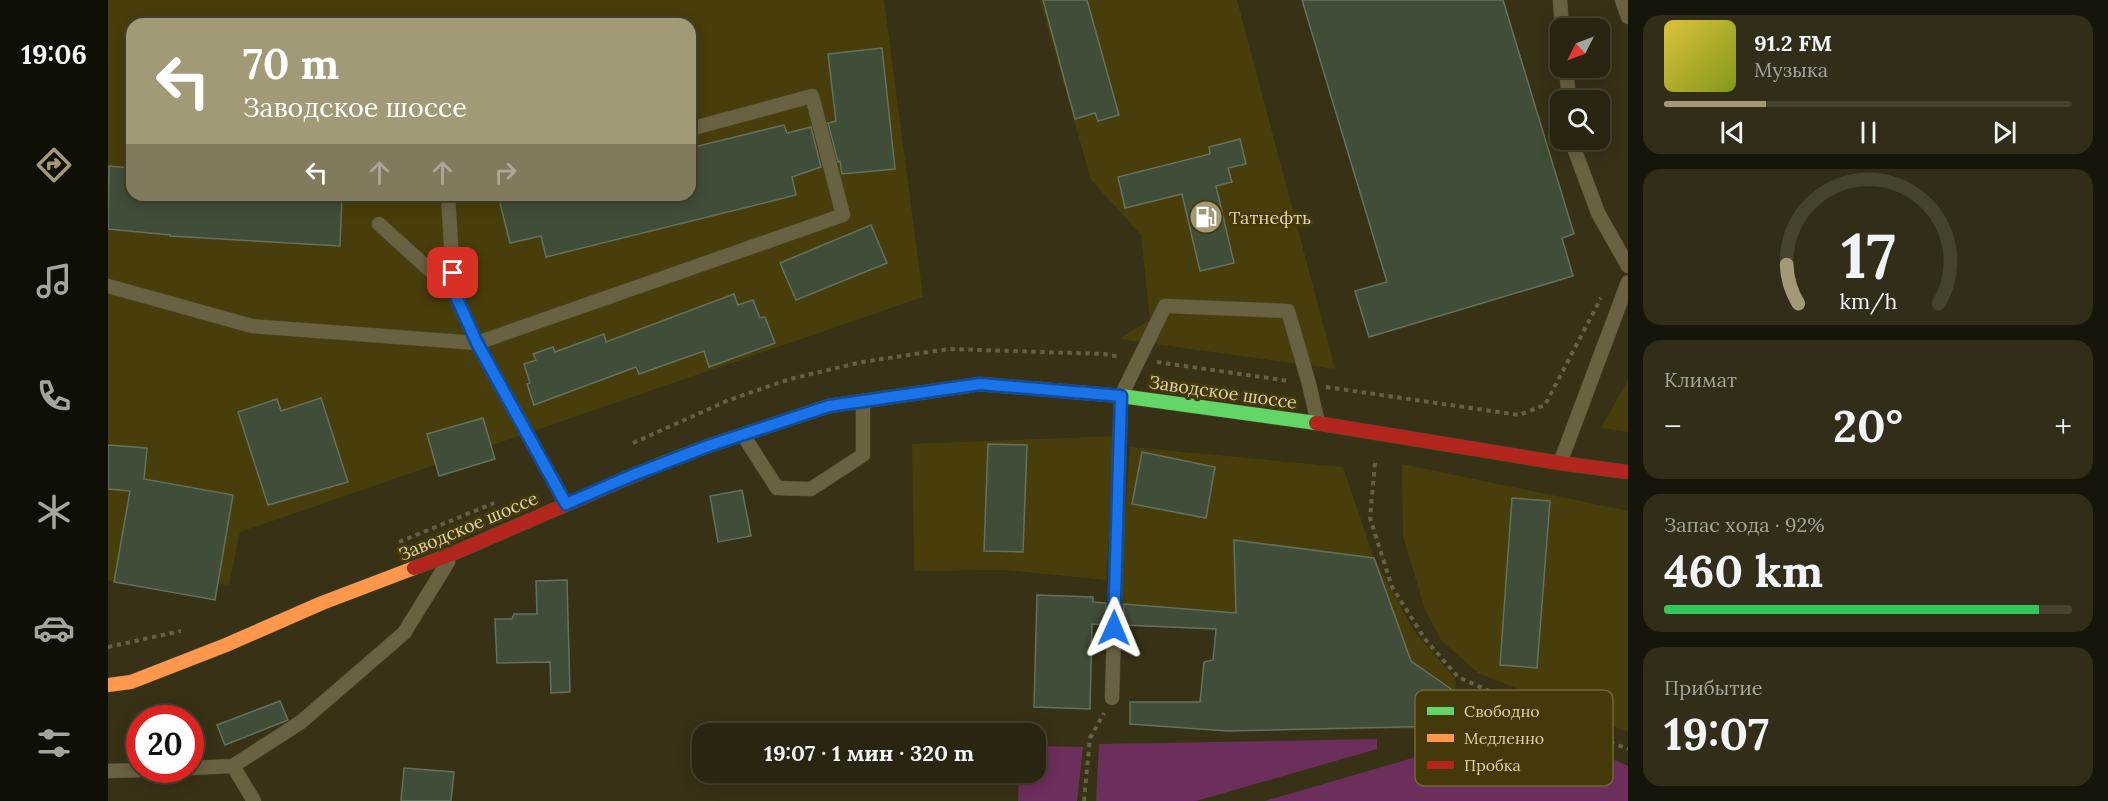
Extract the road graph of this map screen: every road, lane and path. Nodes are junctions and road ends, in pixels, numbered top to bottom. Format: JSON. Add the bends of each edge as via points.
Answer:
{"nodes":[{"id":1,"x":1560,"y":0,"type":"edge"},
{"id":2,"x":1622,"y":0,"type":"edge"},
{"id":3,"x":1628,"y":17,"type":"edge"},
{"id":4,"x":1562,"y":18,"type":"edge"},
{"id":5,"x":696,"y":127,"type":"edge"},
{"id":6,"x":1575,"y":150,"type":"edge"},
{"id":7,"x":448,"y":201,"type":"edge"},
{"id":8,"x":379,"y":224,"type":"dead end"},
{"id":9,"x":1628,"y":266,"type":"edge"},
{"id":10,"x":1628,"y":282,"type":"edge"},
{"id":11,"x":108,"y":286,"type":"edge"},
{"id":12,"x":1606,"y":288,"type":"dead end"},
{"id":13,"x":454,"y":292,"type":"junction"},
{"id":14,"x":477,"y":343,"type":"junction"},
{"id":15,"x":1139,"y":359,"type":"junction"},
{"id":16,"x":1309,"y":384,"type":"junction"},
{"id":17,"x":1121,"y":396,"type":"junction"},
{"id":18,"x":863,"y":401,"type":"junction"},
{"id":19,"x":1318,"y":423,"type":"junction"},
{"id":20,"x":743,"y":435,"type":"junction"},
{"id":21,"x":626,"y":446,"type":"dead end"},
{"id":22,"x":863,"y":454,"type":"junction"},
{"id":23,"x":1375,"y":463,"type":"dead end"},
{"id":24,"x":1560,"y":463,"type":"junction"},
{"id":25,"x":866,"y":469,"type":"dead end"},
{"id":26,"x":1628,"y":472,"type":"edge"},
{"id":27,"x":498,"y":501,"type":"dead end"},
{"id":28,"x":566,"y":504,"type":"junction"},
{"id":29,"x":389,"y":546,"type":"dead end"},
{"id":30,"x":454,"y":553,"type":"junction"},
{"id":31,"x":182,"y":631,"type":"dead end"},
{"id":32,"x":108,"y":647,"type":"edge"},
{"id":33,"x":108,"y":685,"type":"edge"},
{"id":34,"x":1487,"y":690,"type":"edge"},
{"id":35,"x":1112,"y":698,"type":"joint"},
{"id":36,"x":1613,"y":743,"type":"edge"},
{"id":37,"x":1628,"y":749,"type":"edge"},
{"id":38,"x":233,"y":766,"type":"junction"},
{"id":39,"x":204,"y":767,"type":"edge"},
{"id":40,"x":126,"y":770,"type":"edge"},
{"id":41,"x":108,"y":771,"type":"edge"},
{"id":42,"x":254,"y":801,"type":"edge"},
{"id":43,"x":1084,"y":801,"type":"edge"}],
"edges":[{"from":1,"to":4,"type":"lane"},
{"from":2,"to":3,"type":"lane"},
{"from":5,"to":14,"type":"lane","via":[[812,96],[843,215]]},
{"from":6,"to":9,"type":"lane","via":[[1598,213]]},
{"from":7,"to":13,"type":"lane"},
{"from":8,"to":13,"type":"lane"},
{"from":10,"to":24,"type":"lane"},
{"from":11,"to":14,"type":"lane","via":[[252,326]]},
{"from":12,"to":16,"type":"path","via":[[1545,405],[1519,415]]},
{"from":13,"to":14,"type":"lane"},
{"from":14,"to":28,"type":"lane"},
{"from":15,"to":16,"type":"path"},
{"from":15,"to":16,"type":"lane","via":[[1165,306],[1288,311]]},
{"from":15,"to":17,"type":"lane"},
{"from":15,"to":21,"type":"path","via":[[1104,354],[949,349],[862,362],[790,379],[729,400]]},
{"from":16,"to":19,"type":"lane"},
{"from":17,"to":18,"type":"main road","name":"Заводское шоссе","via":[[980,384]]},
{"from":17,"to":19,"type":"main road","name":"Заводское шоссе"},
{"from":17,"to":35,"type":"lane"},
{"from":18,"to":20,"type":"main road","name":"Заводское шоссе","via":[[829,406]]},
{"from":18,"to":22,"type":"lane"},
{"from":19,"to":24,"type":"main road","name":"Заводское шоссе"},
{"from":20,"to":22,"type":"lane","via":[[777,488],[811,489]]},
{"from":20,"to":28,"type":"main road","name":"Заводское шоссе"},
{"from":22,"to":25,"type":"lane"},
{"from":23,"to":34,"type":"path","via":[[1370,518],[1392,587],[1425,639],[1458,677]]},
{"from":24,"to":26,"type":"main road","name":"Заводское шоссе"},
{"from":27,"to":29,"type":"path"},
{"from":28,"to":30,"type":"main road","name":"Заводское шоссе"},
{"from":30,"to":33,"type":"main road","name":"Заводское шоссе","via":[[131,682]]},
{"from":30,"to":38,"type":"lane","via":[[404,633],[301,722]]},
{"from":31,"to":32,"type":"path"},
{"from":35,"to":43,"type":"path","via":[[1090,738]]},
{"from":36,"to":37,"type":"path"},
{"from":38,"to":39,"type":"lane"},
{"from":38,"to":42,"type":"lane"},
{"from":40,"to":41,"type":"lane"}]}
